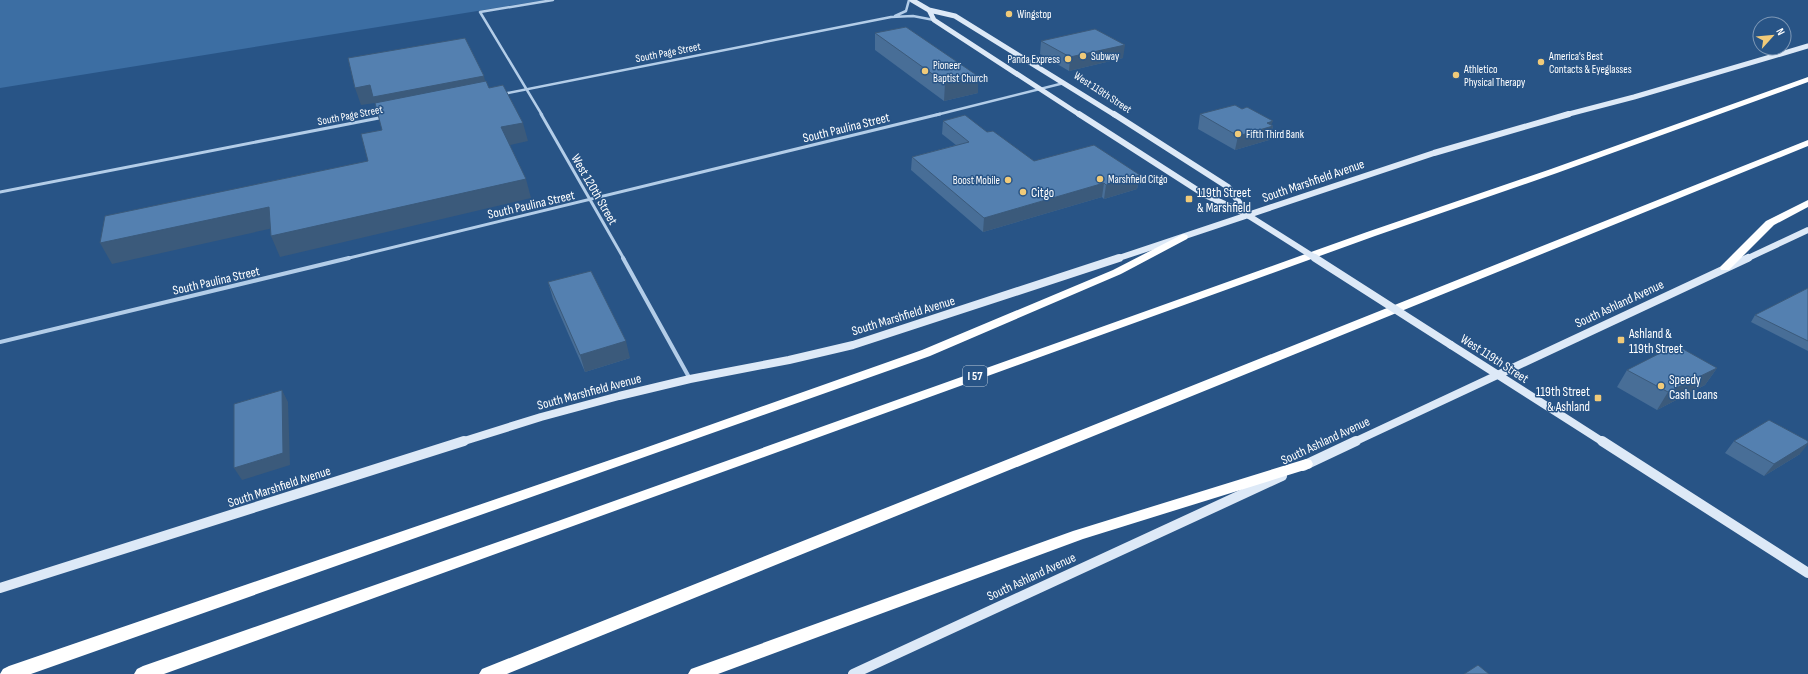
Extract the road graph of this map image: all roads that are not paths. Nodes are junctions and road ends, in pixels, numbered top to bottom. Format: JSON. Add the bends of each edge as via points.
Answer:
{"nodes":[{"id":1,"x":553,"y":0,"type":"edge"},
{"id":2,"x":911,"y":0,"type":"edge"},
{"id":3,"x":929,"y":10,"type":"junction"},
{"id":4,"x":891,"y":17,"type":"junction"},
{"id":5,"x":934,"y":20,"type":"junction"},
{"id":6,"x":1808,"y":46,"type":"edge"},
{"id":7,"x":1808,"y":79,"type":"edge"},
{"id":8,"x":1066,"y":83,"type":"junction"},
{"id":9,"x":1041,"y":89,"type":"junction"},
{"id":10,"x":526,"y":90,"type":"junction"},
{"id":11,"x":495,"y":96,"type":"edge"},
{"id":12,"x":385,"y":117,"type":"edge"},
{"id":13,"x":1808,"y":143,"type":"edge"},
{"id":14,"x":0,"y":192,"type":"edge"},
{"id":15,"x":590,"y":200,"type":"junction"},
{"id":16,"x":1808,"y":203,"type":"edge"},
{"id":17,"x":1249,"y":216,"type":"junction"},
{"id":18,"x":1808,"y":230,"type":"edge"},
{"id":19,"x":1184,"y":237,"type":"junction"},
{"id":20,"x":1725,"y":268,"type":"junction"},
{"id":21,"x":0,"y":342,"type":"edge"},
{"id":22,"x":1498,"y":375,"type":"junction"},
{"id":23,"x":690,"y":379,"type":"junction"},
{"id":24,"x":1306,"y":464,"type":"junction"},
{"id":25,"x":1808,"y":573,"type":"edge"},
{"id":26,"x":0,"y":588,"type":"edge"},
{"id":27,"x":9,"y":674,"type":"edge"},
{"id":28,"x":143,"y":674,"type":"edge"},
{"id":29,"x":488,"y":674,"type":"edge"},
{"id":30,"x":697,"y":674,"type":"edge"},
{"id":31,"x":853,"y":674,"type":"edge"}],
"edges":[{"from":1,"to":10,"type":"street","name":"West 120th Street","via":[[480,12]]},
{"from":2,"to":3,"type":"main road","name":"West 119th Street"},
{"from":2,"to":4,"type":"street","name":"South Page Street","via":[[906,11]]},
{"from":3,"to":5,"type":"main road"},
{"from":3,"to":8,"type":"main road","name":"West 119th Street","via":[[955,16]]},
{"from":4,"to":5,"type":"street","name":"South Page Street","via":[[914,16]]},
{"from":4,"to":10,"type":"street","name":"South Page Street"},
{"from":5,"to":9,"type":"main road","name":"West 119th Street"},
{"from":6,"to":17,"type":"main road","name":"South Marshfield Avenue","via":[[1434,153]]},
{"from":7,"to":28,"type":"highway","number":"I 57"},
{"from":8,"to":9,"type":"street","name":"South Paulina Street"},
{"from":8,"to":17,"type":"main road","name":"West 119th Street","via":[[1228,187]]},
{"from":9,"to":15,"type":"street","name":"South Paulina Street"},
{"from":9,"to":17,"type":"main road","name":"West 119th Street","via":[[1205,195]]},
{"from":10,"to":11,"type":"street","name":"South Page Street"},
{"from":10,"to":15,"type":"street","name":"West 120th Street"},
{"from":12,"to":14,"type":"street","name":"South Page Street"},
{"from":13,"to":29,"type":"highway"},
{"from":15,"to":21,"type":"street","name":"South Paulina Street"},
{"from":15,"to":23,"type":"street","name":"West 120th Street"},
{"from":16,"to":20,"type":"highway","via":[[1770,223]]},
{"from":17,"to":19,"type":"main road","name":"South Marshfield Avenue"},
{"from":17,"to":22,"type":"main road","name":"West 119th Street","bridge":true},
{"from":18,"to":20,"type":"main road","name":"South Ashland Avenue"},
{"from":19,"to":23,"type":"main road","name":"South Marshfield Avenue","via":[[853,345]]},
{"from":19,"to":27,"type":"highway","via":[[1117,272],[926,352],[639,455]]},
{"from":20,"to":22,"type":"main road","name":"South Ashland Avenue"},
{"from":22,"to":24,"type":"main road","name":"South Ashland Avenue"},
{"from":22,"to":25,"type":"main road","name":"West 119th Street"},
{"from":23,"to":26,"type":"main road","name":"South Marshfield Avenue","via":[[541,417]]},
{"from":24,"to":30,"type":"highway","via":[[1078,535]]},
{"from":24,"to":31,"type":"main road","name":"South Ashland Avenue"}]}
